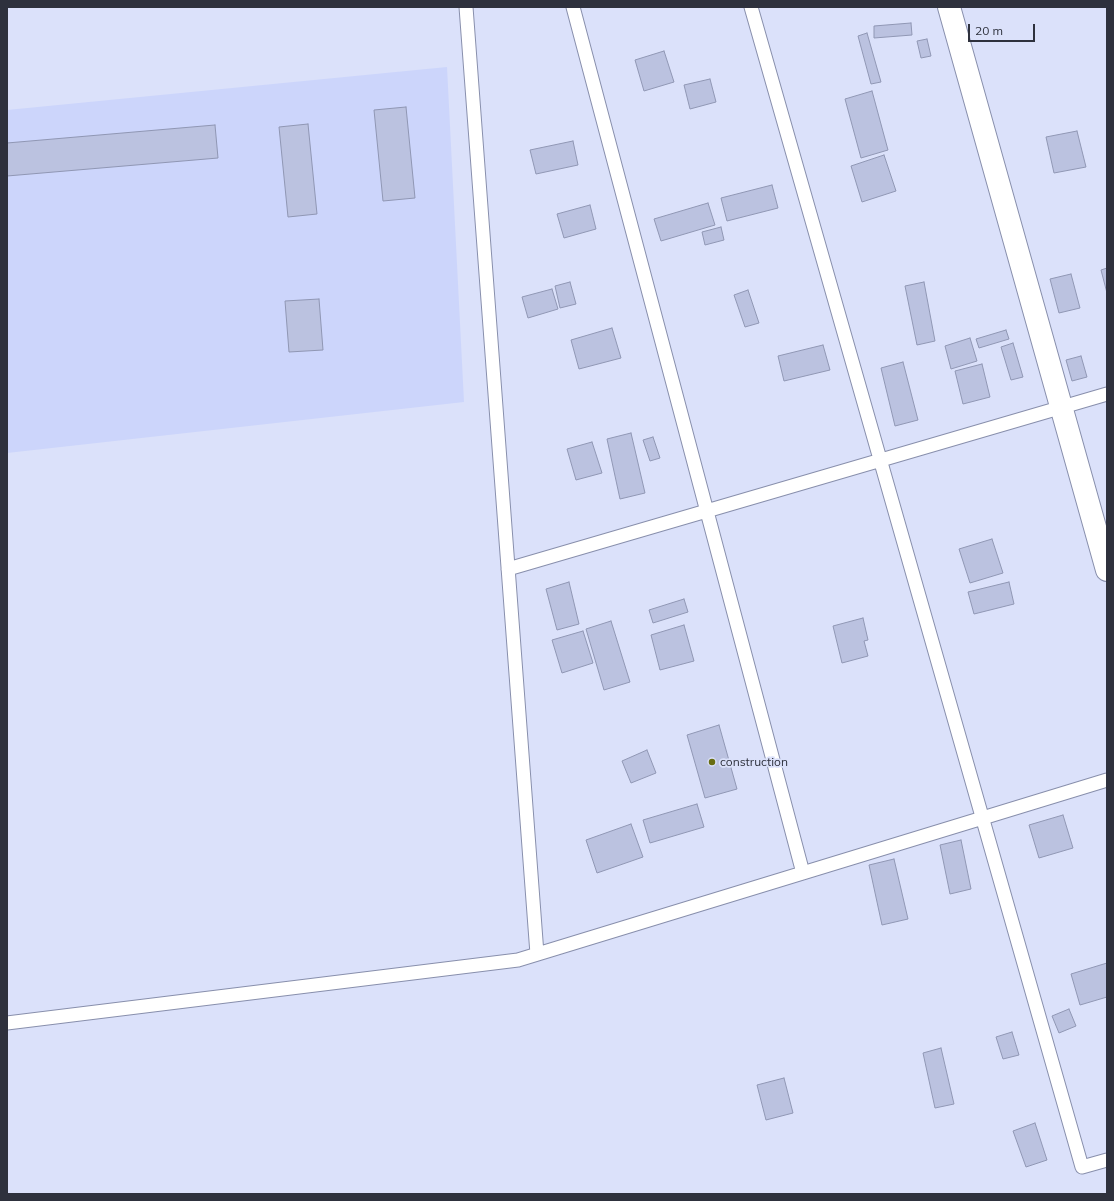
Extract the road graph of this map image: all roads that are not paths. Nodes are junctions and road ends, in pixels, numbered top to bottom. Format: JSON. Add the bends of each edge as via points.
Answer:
{"nodes":[{"id":1,"x":466,"y":7,"type":"edge"},
{"id":2,"x":573,"y":7,"type":"edge"},
{"id":3,"x":751,"y":7,"type":"edge"},
{"id":4,"x":949,"y":7,"type":"edge"},
{"id":5,"x":1107,"y":394,"type":"edge"},
{"id":6,"x":1062,"y":408,"type":"junction"},
{"id":7,"x":880,"y":460,"type":"junction"},
{"id":8,"x":707,"y":511,"type":"junction"},
{"id":9,"x":508,"y":569,"type":"junction"},
{"id":10,"x":1107,"y":570,"type":"edge"},
{"id":11,"x":1107,"y":780,"type":"edge"},
{"id":12,"x":982,"y":818,"type":"junction"},
{"id":13,"x":803,"y":873,"type":"junction"},
{"id":14,"x":538,"y":954,"type":"junction"},
{"id":15,"x":7,"y":1023,"type":"edge"},
{"id":16,"x":1107,"y":1160,"type":"edge"}],
"edges":[{"from":1,"to":9,"type":"lane"},
{"from":2,"to":8,"type":"lane"},
{"from":3,"to":7,"type":"lane"},
{"from":4,"to":6,"type":"street"},
{"from":5,"to":6,"type":"lane"},
{"from":6,"to":7,"type":"lane"},
{"from":6,"to":10,"type":"street"},
{"from":7,"to":8,"type":"lane"},
{"from":7,"to":12,"type":"lane"},
{"from":8,"to":9,"type":"lane"},
{"from":8,"to":13,"type":"lane"},
{"from":9,"to":14,"type":"lane"},
{"from":11,"to":12,"type":"lane"},
{"from":12,"to":13,"type":"lane"},
{"from":12,"to":16,"type":"lane","via":[[1082,1168]]},
{"from":13,"to":14,"type":"lane"},
{"from":14,"to":15,"type":"lane","via":[[518,960]]}]}
